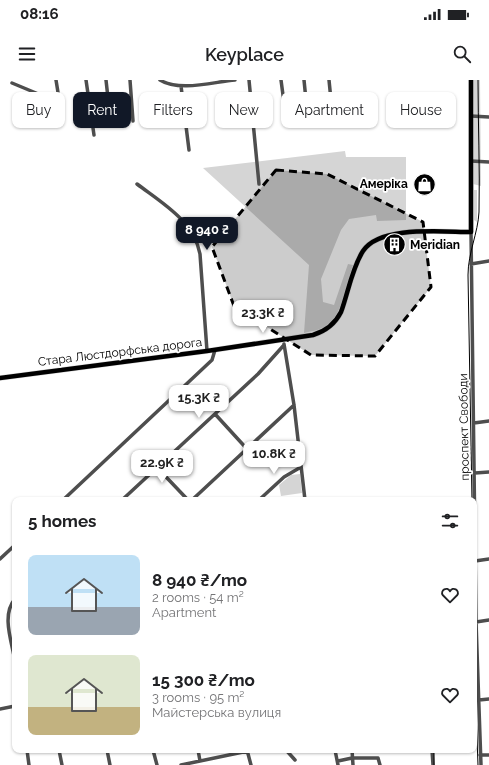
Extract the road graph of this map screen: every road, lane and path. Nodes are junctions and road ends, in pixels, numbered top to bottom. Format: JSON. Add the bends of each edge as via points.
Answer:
{"nodes":[{"id":1,"x":56,"y":80,"type":"edge"},
{"id":2,"x":86,"y":80,"type":"edge"},
{"id":3,"x":106,"y":80,"type":"edge"},
{"id":4,"x":130,"y":80,"type":"edge"},
{"id":5,"x":160,"y":80,"type":"edge"},
{"id":6,"x":170,"y":80,"type":"edge"},
{"id":7,"x":235,"y":80,"type":"edge"},
{"id":8,"x":249,"y":80,"type":"edge"},
{"id":9,"x":281,"y":80,"type":"edge"},
{"id":10,"x":304,"y":80,"type":"edge"},
{"id":11,"x":330,"y":80,"type":"edge"},
{"id":12,"x":471,"y":80,"type":"edge"},
{"id":13,"x":194,"y":82,"type":"edge"},
{"id":14,"x":12,"y":83,"type":"dead end"},
{"id":15,"x":170,"y":85,"type":"junction"},
{"id":16,"x":181,"y":86,"type":"junction"},
{"id":17,"x":35,"y":92,"type":"edge"},
{"id":18,"x":58,"y":92,"type":"edge"},
{"id":19,"x":107,"y":92,"type":"edge"},
{"id":20,"x":283,"y":92,"type":"edge"},
{"id":21,"x":305,"y":92,"type":"edge"},
{"id":22,"x":331,"y":92,"type":"edge"},
{"id":23,"x":471,"y":116,"type":"junction"},
{"id":24,"x":489,"y":117,"type":"edge"},
{"id":25,"x":134,"y":121,"type":"dead end"},
{"id":26,"x":94,"y":135,"type":"dead end"},
{"id":27,"x":189,"y":150,"type":"dead end"},
{"id":28,"x":471,"y":161,"type":"junction"},
{"id":29,"x":489,"y":162,"type":"edge"},
{"id":30,"x":137,"y":184,"type":"dead end"},
{"id":31,"x":259,"y":184,"type":"dead end"},
{"id":32,"x":471,"y":232,"type":"junction"},
{"id":33,"x":489,"y":261,"type":"edge"},
{"id":34,"x":471,"y":264,"type":"junction"},
{"id":35,"x":284,"y":339,"type":"junction"},
{"id":36,"x":284,"y":345,"type":"junction"},
{"id":37,"x":214,"y":350,"type":"junction"},
{"id":38,"x":207,"y":351,"type":"junction"},
{"id":39,"x":0,"y":378,"type":"edge"},
{"id":40,"x":294,"y":405,"type":"junction"},
{"id":41,"x":215,"y":414,"type":"junction"},
{"id":42,"x":489,"y":421,"type":"edge"},
{"id":43,"x":474,"y":423,"type":"junction"},
{"id":44,"x":246,"y":449,"type":"junction"},
{"id":45,"x":148,"y":458,"type":"dead end"},
{"id":46,"x":156,"y":467,"type":"junction"},
{"id":47,"x":301,"y":467,"type":"junction"},
{"id":48,"x":489,"y":472,"type":"edge"},
{"id":49,"x":475,"y":473,"type":"junction"},
{"id":50,"x":66,"y":497,"type":"edge"},
{"id":51,"x":125,"y":497,"type":"edge"},
{"id":52,"x":185,"y":497,"type":"edge"},
{"id":53,"x":195,"y":497,"type":"edge"},
{"id":54,"x":262,"y":497,"type":"edge"},
{"id":55,"x":305,"y":497,"type":"edge"},
{"id":56,"x":475,"y":497,"type":"edge"},
{"id":57,"x":12,"y":548,"type":"edge"},
{"id":58,"x":0,"y":559,"type":"edge"},
{"id":59,"x":489,"y":559,"type":"edge"},
{"id":60,"x":477,"y":561,"type":"edge"},
{"id":61,"x":12,"y":603,"type":"edge"},
{"id":62,"x":489,"y":620,"type":"edge"},
{"id":63,"x":477,"y":622,"type":"edge"},
{"id":64,"x":12,"y":644,"type":"edge"},
{"id":65,"x":477,"y":681,"type":"edge"},
{"id":66,"x":489,"y":699,"type":"edge"},
{"id":67,"x":479,"y":700,"type":"junction"},
{"id":68,"x":12,"y":707,"type":"edge"},
{"id":69,"x":0,"y":709,"type":"edge"},
{"id":70,"x":27,"y":753,"type":"edge"},
{"id":71,"x":60,"y":753,"type":"edge"},
{"id":72,"x":108,"y":753,"type":"edge"},
{"id":73,"x":154,"y":753,"type":"edge"},
{"id":74,"x":199,"y":753,"type":"edge"},
{"id":75,"x":235,"y":753,"type":"edge"},
{"id":76,"x":249,"y":753,"type":"edge"},
{"id":77,"x":289,"y":753,"type":"edge"},
{"id":78,"x":336,"y":753,"type":"edge"},
{"id":79,"x":352,"y":753,"type":"edge"},
{"id":80,"x":432,"y":753,"type":"edge"},
{"id":81,"x":480,"y":755,"type":"junction"},
{"id":82,"x":489,"y":755,"type":"edge"},
{"id":83,"x":352,"y":758,"type":"junction"},
{"id":84,"x":295,"y":760,"type":"dead end"},
{"id":85,"x":200,"y":761,"type":"junction"},
{"id":86,"x":338,"y":763,"type":"edge"},
{"id":87,"x":29,"y":765,"type":"edge"},
{"id":88,"x":62,"y":765,"type":"edge"},
{"id":89,"x":110,"y":765,"type":"edge"},
{"id":90,"x":157,"y":765,"type":"edge"},
{"id":91,"x":181,"y":765,"type":"edge"},
{"id":92,"x":251,"y":765,"type":"edge"},
{"id":93,"x":353,"y":765,"type":"edge"},
{"id":94,"x":380,"y":765,"type":"edge"},
{"id":95,"x":433,"y":765,"type":"edge"},
{"id":96,"x":481,"y":765,"type":"edge"}],
"edges":[{"from":1,"to":18,"type":"street"},
{"from":2,"to":26,"type":"street"},
{"from":3,"to":19,"type":"street"},
{"from":4,"to":25,"type":"street"},
{"from":5,"to":15,"type":"street"},
{"from":6,"to":15,"type":"street"},
{"from":7,"to":13,"type":"street"},
{"from":8,"to":31,"type":"street"},
{"from":9,"to":20,"type":"street"},
{"from":10,"to":21,"type":"street"},
{"from":11,"to":22,"type":"street"},
{"from":12,"to":23,"type":"main road"},
{"from":13,"to":16,"type":"street"},
{"from":14,"to":17,"type":"street"},
{"from":15,"to":16,"type":"street"},
{"from":16,"to":27,"type":"street"},
{"from":23,"to":24,"type":"street"},
{"from":23,"to":28,"type":"main road"},
{"from":28,"to":29,"type":"street"},
{"from":28,"to":32,"type":"main road"},
{"from":30,"to":38,"type":"street","via":[[182,220],[196,240],[200,254]]},
{"from":32,"to":34,"type":"street","name":"проспект Свободи"},
{"from":32,"to":35,"type":"main road","name":"Стара Люстдорфська дорога","via":[[394,233],[375,239],[360,257],[342,312],[336,321],[318,333]]},
{"from":33,"to":34,"type":"street"},
{"from":34,"to":43,"type":"street","name":"проспект Свободи"},
{"from":35,"to":36,"type":"street"},
{"from":35,"to":37,"type":"main road","name":"Стара Люстдорфська дорога"},
{"from":36,"to":40,"type":"street"},
{"from":36,"to":41,"type":"street","via":[[258,374]]},
{"from":37,"to":38,"type":"main road","name":"Стара Люстдорфська дорога"},
{"from":37,"to":50,"type":"street","via":[[212,360]]},
{"from":38,"to":39,"type":"main road","name":"Стара Люстдорфська дорога"},
{"from":40,"to":44,"type":"street"},
{"from":40,"to":47,"type":"street"},
{"from":41,"to":44,"type":"street"},
{"from":41,"to":46,"type":"street"},
{"from":42,"to":43,"type":"street"},
{"from":43,"to":49,"type":"street","name":"проспект Свободи"},
{"from":44,"to":53,"type":"street"},
{"from":45,"to":46,"type":"street"},
{"from":46,"to":51,"type":"street"},
{"from":46,"to":52,"type":"street"},
{"from":47,"to":54,"type":"street","via":[[284,477]]},
{"from":47,"to":55,"type":"street"},
{"from":48,"to":49,"type":"street"},
{"from":49,"to":56,"type":"street","name":"проспект Свободи"},
{"from":57,"to":58,"type":"street"},
{"from":59,"to":60,"type":"street"},
{"from":61,"to":64,"type":"street","via":[[7,616]]},
{"from":62,"to":63,"type":"street"},
{"from":65,"to":67,"type":"street","name":"проспект Свободи"},
{"from":66,"to":67,"type":"street"},
{"from":67,"to":81,"type":"street","name":"проспект Свободи"},
{"from":68,"to":69,"type":"street"},
{"from":70,"to":87,"type":"street"},
{"from":71,"to":88,"type":"street"},
{"from":72,"to":89,"type":"street"},
{"from":73,"to":90,"type":"street"},
{"from":74,"to":85,"type":"street"},
{"from":75,"to":85,"type":"street"},
{"from":76,"to":92,"type":"street"},
{"from":77,"to":84,"type":"street"},
{"from":78,"to":86,"type":"street"},
{"from":79,"to":83,"type":"street"},
{"from":80,"to":95,"type":"street"},
{"from":81,"to":82,"type":"street"},
{"from":81,"to":96,"type":"street","name":"проспект Свободи"},
{"from":83,"to":86,"type":"street"},
{"from":83,"to":93,"type":"street"},
{"from":83,"to":94,"type":"street","via":[[378,758]]},
{"from":85,"to":91,"type":"street"}]}
